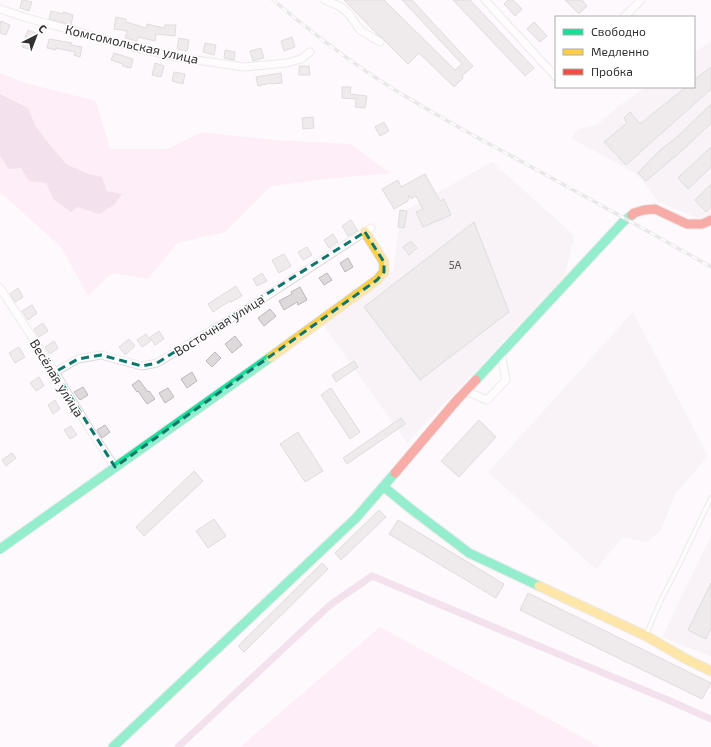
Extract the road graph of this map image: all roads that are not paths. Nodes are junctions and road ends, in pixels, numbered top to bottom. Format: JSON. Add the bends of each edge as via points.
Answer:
{"nodes":[{"id":1,"x":326,"y":0,"type":"edge"},
{"id":2,"x":485,"y":0,"type":"edge"},
{"id":3,"x":641,"y":0,"type":"edge"},
{"id":4,"x":0,"y":9,"type":"edge"},
{"id":5,"x":625,"y":16,"type":"edge"},
{"id":6,"x":380,"y":42,"type":"dead end"},
{"id":7,"x":310,"y":52,"type":"dead end"},
{"id":8,"x":555,"y":76,"type":"edge"},
{"id":9,"x":711,"y":220,"type":"edge"},
{"id":10,"x":368,"y":230,"type":"joint"},
{"id":11,"x":0,"y":288,"type":"edge"},
{"id":12,"x":501,"y":353,"type":"junction"},
{"id":13,"x":55,"y":372,"type":"junction"},
{"id":14,"x":466,"y":391,"type":"junction"},
{"id":15,"x":115,"y":467,"type":"junction"},
{"id":16,"x":384,"y":487,"type":"junction"},
{"id":17,"x":711,"y":498,"type":"edge"},
{"id":18,"x":0,"y":549,"type":"edge"},
{"id":19,"x":646,"y":636,"type":"junction"},
{"id":20,"x":711,"y":671,"type":"edge"},
{"id":21,"x":112,"y":747,"type":"edge"}],
"edges":[{"from":1,"to":6,"type":"street","via":[[349,14],[360,30]]},
{"from":2,"to":8,"type":"street"},
{"from":3,"to":5,"type":"street"},
{"from":4,"to":7,"type":"street","name":"Комсомольская улица","via":[[176,57],[244,67],[286,63],[301,59]]},
{"from":9,"to":12,"type":"street","via":[[702,224],[687,224],[655,209],[634,213]]},
{"from":10,"to":13,"type":"street","name":"Восточная улица","via":[[250,307],[157,363],[142,366],[101,355],[78,359]]},
{"from":10,"to":15,"type":"street","via":[[384,262],[384,272],[377,280]]},
{"from":11,"to":13,"type":"street","name":"Весёлая улица"},
{"from":12,"to":14,"type":"street"},
{"from":12,"to":14,"type":"street","via":[[506,380],[487,400]]},
{"from":13,"to":15,"type":"street","name":"Весёлая улица"},
{"from":14,"to":16,"type":"street"},
{"from":15,"to":18,"type":"street"},
{"from":16,"to":19,"type":"street","via":[[469,553]]},
{"from":16,"to":21,"type":"street","via":[[356,518]]},
{"from":17,"to":19,"type":"lane"},
{"from":19,"to":20,"type":"street"}]}
